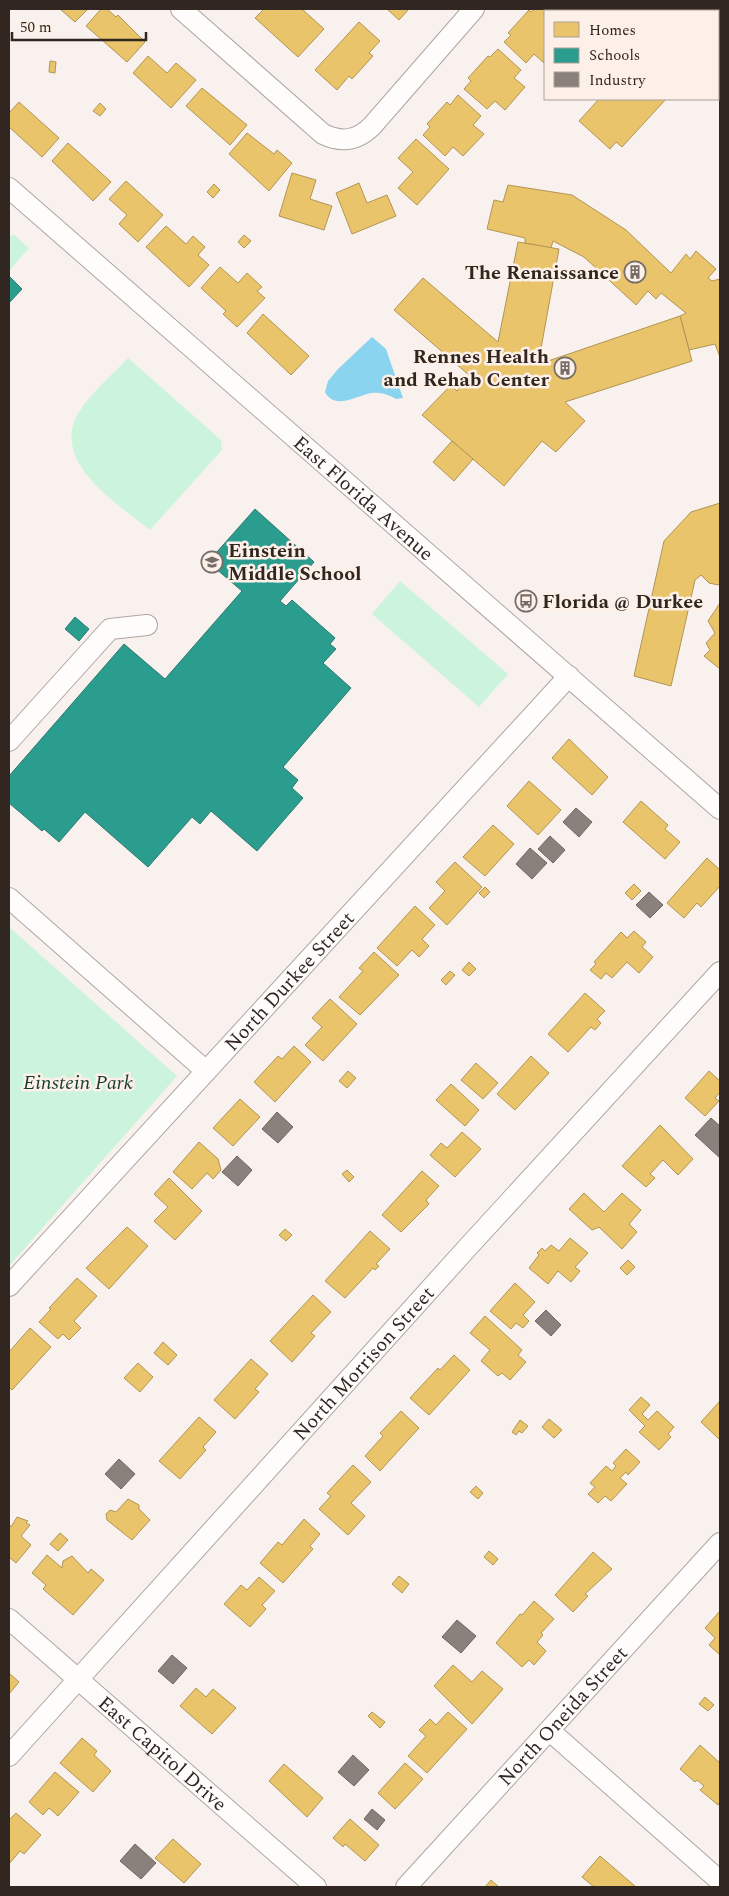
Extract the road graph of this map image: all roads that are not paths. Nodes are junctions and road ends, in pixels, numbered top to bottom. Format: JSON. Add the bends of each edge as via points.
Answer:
{"nodes":[{"id":1,"x":181,"y":9,"type":"edge"},
{"id":2,"x":474,"y":9,"type":"edge"},
{"id":3,"x":9,"y":188,"type":"edge"},
{"id":4,"x":147,"y":625,"type":"dead end"},
{"id":5,"x":569,"y":676,"type":"junction"},
{"id":6,"x":9,"y":741,"type":"edge"},
{"id":7,"x":720,"y":809,"type":"edge"},
{"id":8,"x":9,"y":898,"type":"edge"},
{"id":9,"x":720,"y":972,"type":"edge"},
{"id":10,"x":206,"y":1071,"type":"junction"},
{"id":11,"x":9,"y":1286,"type":"edge"},
{"id":12,"x":720,"y":1543,"type":"edge"},
{"id":13,"x":9,"y":1619,"type":"edge"},
{"id":14,"x":77,"y":1678,"type":"junction"},
{"id":15,"x":550,"y":1731,"type":"junction"},
{"id":16,"x":9,"y":1756,"type":"edge"},
{"id":17,"x":720,"y":1881,"type":"edge"},
{"id":18,"x":316,"y":1887,"type":"edge"},
{"id":19,"x":406,"y":1887,"type":"edge"}],
"edges":[{"from":1,"to":2,"type":"street","via":[[323,134],[343,140],[363,135]]},
{"from":3,"to":5,"type":"street","name":"East Florida Avenue"},
{"from":4,"to":6,"type":"street","via":[[110,629]]},
{"from":5,"to":7,"type":"street","name":"East Florida Avenue"},
{"from":5,"to":10,"type":"street","name":"North Durkee Street"},
{"from":8,"to":10,"type":"street"},
{"from":9,"to":14,"type":"street","name":"North Morrison Street"},
{"from":10,"to":11,"type":"street","name":"North Durkee Street"},
{"from":12,"to":15,"type":"street","name":"North Oneida Street"},
{"from":13,"to":14,"type":"street","name":"East Capitol Drive"},
{"from":14,"to":16,"type":"street","name":"North Morrison Street"},
{"from":14,"to":18,"type":"street","name":"East Capitol Drive"},
{"from":15,"to":17,"type":"street"},
{"from":15,"to":19,"type":"street","name":"North Oneida Street"}]}
